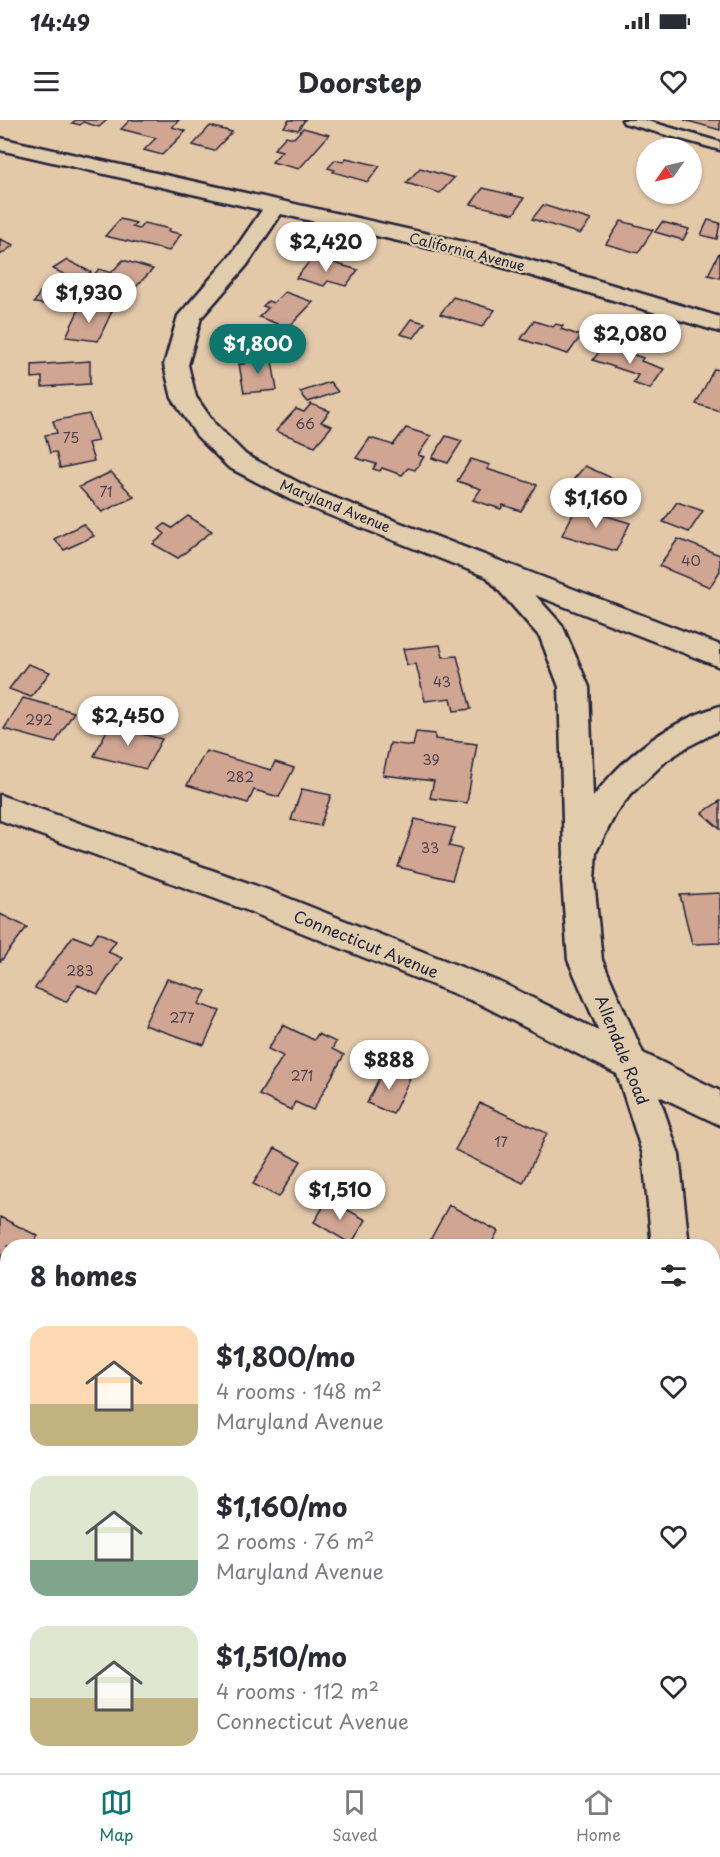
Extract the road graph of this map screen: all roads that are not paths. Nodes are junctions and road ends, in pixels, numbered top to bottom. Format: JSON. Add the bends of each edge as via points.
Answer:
{"nodes":[{"id":1,"x":629,"y":120,"type":"edge"},
{"id":2,"x":0,"y":144,"type":"edge"},
{"id":3,"x":720,"y":146,"type":"edge"},
{"id":4,"x":274,"y":208,"type":"junction"},
{"id":5,"x":720,"y":325,"type":"edge"},
{"id":6,"x":494,"y":569,"type":"junction"},
{"id":7,"x":720,"y":656,"type":"edge"},
{"id":8,"x":720,"y":717,"type":"edge"},
{"id":9,"x":0,"y":807,"type":"edge"},
{"id":10,"x":580,"y":854,"type":"junction"},
{"id":11,"x":631,"y":1064,"type":"junction"},
{"id":12,"x":720,"y":1109,"type":"edge"},
{"id":13,"x":669,"y":1239,"type":"edge"}],
"edges":[{"from":1,"to":3,"type":"lane"},
{"from":2,"to":4,"type":"street","name":"California Avenue"},
{"from":4,"to":5,"type":"street","name":"California Avenue","via":[[474,251]]},
{"from":4,"to":6,"type":"street","name":"Maryland Avenue","via":[[239,260],[190,316],[176,365],[184,398],[206,430],[237,461],[300,494]]},
{"from":6,"to":7,"type":"street","name":"Maryland Avenue"},
{"from":6,"to":10,"type":"street","name":"Allendale Road","via":[[552,632],[574,687]]},
{"from":8,"to":10,"type":"street","name":"Allendale Road","via":[[682,735],[630,774],[591,823]]},
{"from":9,"to":11,"type":"street","name":"Connecticut Avenue","via":[[257,900],[492,994]]},
{"from":10,"to":11,"type":"street","name":"Allendale Road","via":[[578,880],[585,960]]},
{"from":11,"to":12,"type":"street","name":"Connecticut Avenue"},
{"from":11,"to":13,"type":"street","name":"Allendale Road","via":[[661,1155]]}]}
